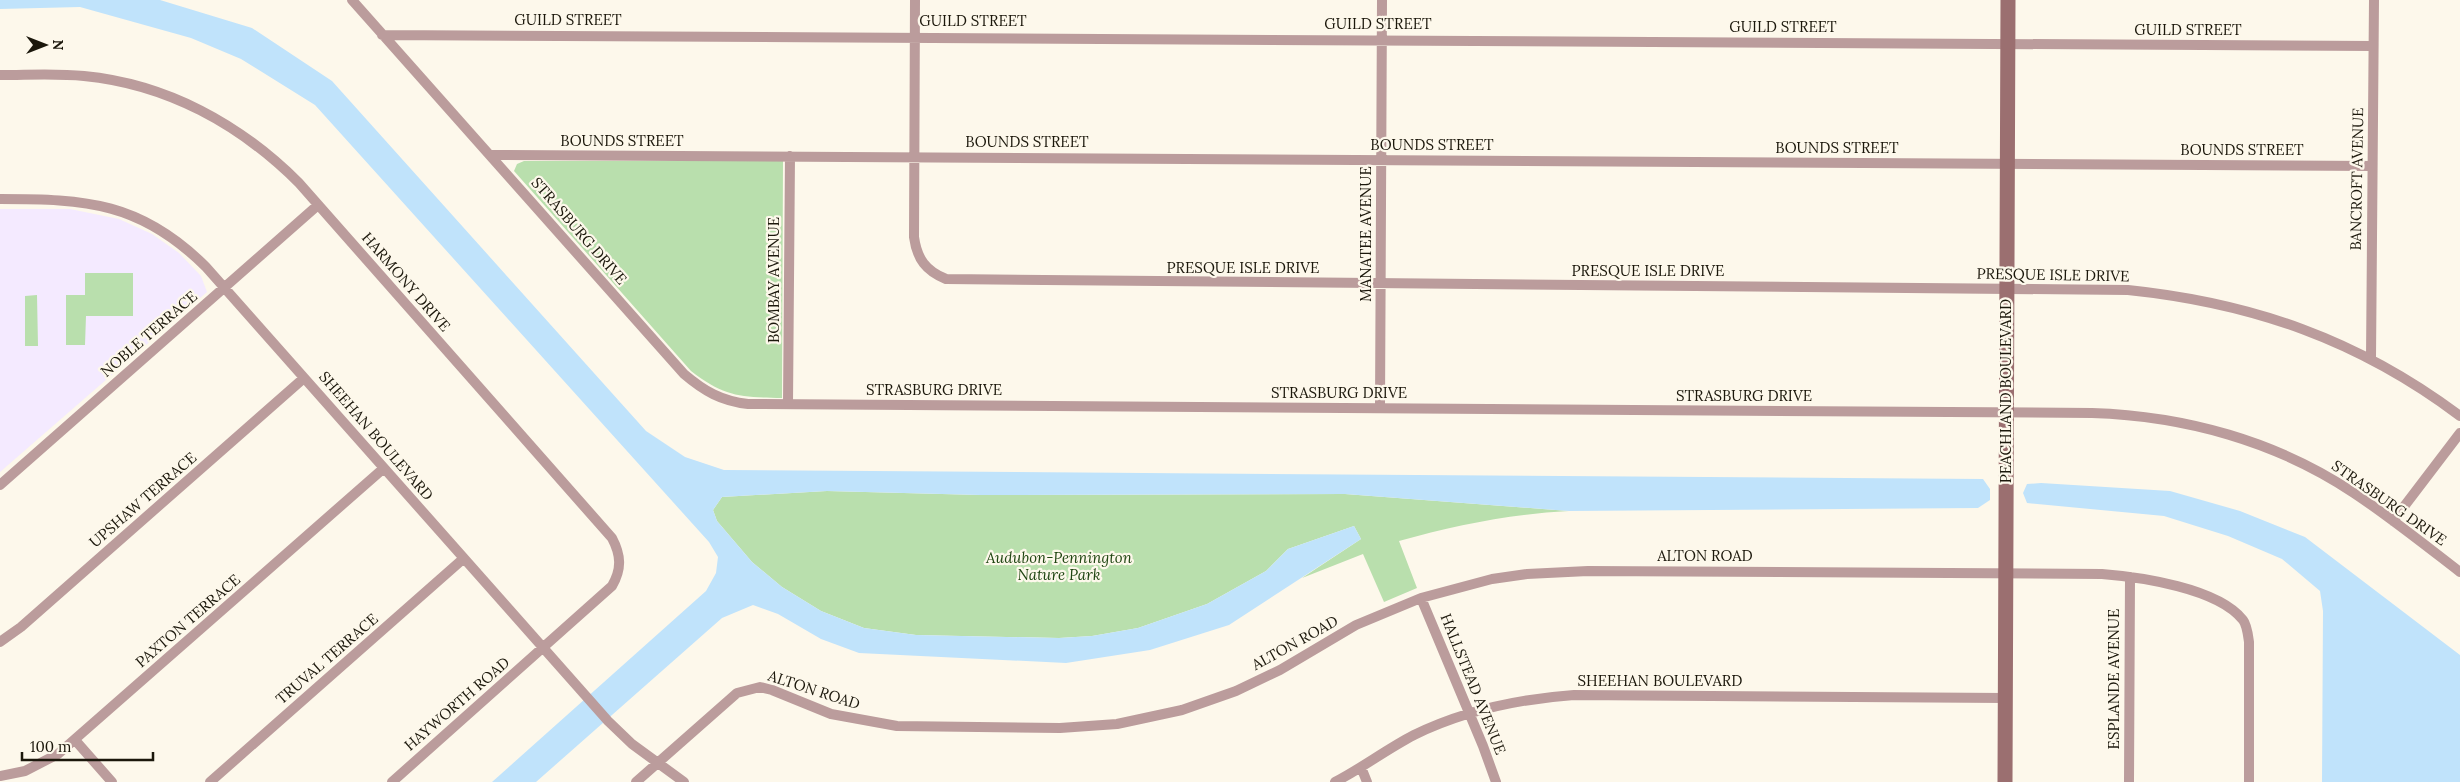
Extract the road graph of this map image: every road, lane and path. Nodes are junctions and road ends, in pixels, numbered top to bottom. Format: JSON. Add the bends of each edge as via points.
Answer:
{"nodes":[{"id":1,"x":352,"y":0,"type":"edge"},
{"id":2,"x":915,"y":0,"type":"edge"},
{"id":3,"x":1382,"y":0,"type":"edge"},
{"id":4,"x":2008,"y":0,"type":"edge"},
{"id":5,"x":2374,"y":0,"type":"edge"},
{"id":6,"x":382,"y":35,"type":"junction"},
{"id":7,"x":915,"y":36,"type":"junction"},
{"id":8,"x":1382,"y":39,"type":"junction"},
{"id":9,"x":2008,"y":43,"type":"junction"},
{"id":10,"x":2373,"y":46,"type":"junction"},
{"id":11,"x":0,"y":74,"type":"edge"},
{"id":12,"x":492,"y":156,"type":"junction"},
{"id":13,"x":790,"y":156,"type":"junction"},
{"id":14,"x":914,"y":156,"type":"junction"},
{"id":15,"x":1382,"y":160,"type":"junction"},
{"id":16,"x":2007,"y":164,"type":"junction"},
{"id":17,"x":2372,"y":166,"type":"junction"},
{"id":18,"x":0,"y":199,"type":"edge"},
{"id":19,"x":318,"y":205,"type":"junction"},
{"id":20,"x":1381,"y":284,"type":"junction"},
{"id":21,"x":224,"y":287,"type":"junction"},
{"id":22,"x":2007,"y":288,"type":"junction"},
{"id":23,"x":2371,"y":358,"type":"junction"},
{"id":24,"x":304,"y":378,"type":"junction"},
{"id":25,"x":788,"y":404,"type":"junction"},
{"id":26,"x":1380,"y":408,"type":"junction"},
{"id":27,"x":2006,"y":413,"type":"junction"},
{"id":28,"x":2460,"y":416,"type":"edge"},
{"id":29,"x":2460,"y":433,"type":"edge"},
{"id":30,"x":384,"y":468,"type":"junction"},
{"id":31,"x":0,"y":485,"type":"edge"},
{"id":32,"x":2393,"y":521,"type":"junction"},
{"id":33,"x":464,"y":558,"type":"junction"},
{"id":34,"x":2460,"y":572,"type":"edge"},
{"id":35,"x":2006,"y":574,"type":"junction"},
{"id":36,"x":2130,"y":577,"type":"junction"},
{"id":37,"x":1421,"y":598,"type":"junction"},
{"id":38,"x":0,"y":642,"type":"edge"},
{"id":39,"x":543,"y":649,"type":"junction"},
{"id":40,"x":2005,"y":698,"type":"junction"},
{"id":41,"x":1469,"y":713,"type":"junction"},
{"id":42,"x":75,"y":740,"type":"junction"},
{"id":43,"x":657,"y":764,"type":"junction"},
{"id":44,"x":1361,"y":767,"type":"junction"},
{"id":45,"x":0,"y":776,"type":"edge"},
{"id":46,"x":112,"y":782,"type":"edge"},
{"id":47,"x":210,"y":782,"type":"edge"},
{"id":48,"x":392,"y":782,"type":"edge"},
{"id":49,"x":636,"y":782,"type":"edge"},
{"id":50,"x":684,"y":782,"type":"edge"},
{"id":51,"x":1334,"y":782,"type":"edge"},
{"id":52,"x":1367,"y":782,"type":"edge"},
{"id":53,"x":1496,"y":782,"type":"edge"},
{"id":54,"x":2005,"y":782,"type":"edge"},
{"id":55,"x":2129,"y":782,"type":"edge"},
{"id":56,"x":2249,"y":782,"type":"edge"}],
"edges":[{"from":1,"to":6,"type":"street","name":"STRASBURG DRIVE"},
{"from":2,"to":7,"type":"street","name":"PRESQUE ISLE DRIVE"},
{"from":3,"to":8,"type":"street","name":"MANATEE AVENUE"},
{"from":4,"to":9,"type":"street","name":"PEACHLAND BOULEVARD"},
{"from":5,"to":10,"type":"street","name":"BANCROFT AVENUE"},
{"from":6,"to":7,"type":"street","name":"GUILD STREET"},
{"from":6,"to":12,"type":"street","name":"STRASBURG DRIVE"},
{"from":7,"to":8,"type":"street","name":"GUILD STREET"},
{"from":7,"to":14,"type":"street","name":"PRESQUE ISLE DRIVE"},
{"from":8,"to":9,"type":"street","name":"GUILD STREET"},
{"from":8,"to":15,"type":"street","name":"MANATEE AVENUE"},
{"from":9,"to":10,"type":"street","name":"GUILD STREET"},
{"from":9,"to":16,"type":"street","name":"PEACHLAND BOULEVARD"},
{"from":10,"to":17,"type":"street","name":"BANCROFT AVENUE"},
{"from":11,"to":19,"type":"street","name":"HARMONY DRIVE","via":[[102,78],[143,87],[184,102],[220,120],[259,146]]},
{"from":12,"to":13,"type":"street","name":"BOUNDS STREET"},
{"from":12,"to":25,"type":"street","name":"STRASBURG DRIVE","via":[[684,374],[702,389],[732,402]]},
{"from":13,"to":14,"type":"street","name":"BOUNDS STREET"},
{"from":13,"to":25,"type":"street","name":"BOMBAY AVENUE"},
{"from":14,"to":15,"type":"street","name":"BOUNDS STREET"},
{"from":14,"to":20,"type":"street","name":"PRESQUE ISLE DRIVE","via":[[915,248],[926,268],[946,280]]},
{"from":15,"to":16,"type":"street","name":"BOUNDS STREET"},
{"from":15,"to":20,"type":"street","name":"MANATEE AVENUE"},
{"from":16,"to":17,"type":"street","name":"BOUNDS STREET"},
{"from":16,"to":22,"type":"street","name":"PEACHLAND BOULEVARD"},
{"from":17,"to":23,"type":"street","name":"BANCROFT AVENUE"},
{"from":18,"to":21,"type":"street","name":"SHEEHAN BOULEVARD","via":[[78,201],[127,214],[152,225],[184,246]]},
{"from":19,"to":21,"type":"street","name":"NOBLE TERRACE"},
{"from":19,"to":39,"type":"street","name":"HARMONY DRIVE","via":[[612,538],[619,551],[618,576],[612,586]]},
{"from":20,"to":22,"type":"street","name":"PRESQUE ISLE DRIVE"},
{"from":20,"to":26,"type":"street","name":"MANATEE AVENUE"},
{"from":21,"to":24,"type":"street","name":"SHEEHAN BOULEVARD"},
{"from":21,"to":31,"type":"street","name":"NOBLE TERRACE"},
{"from":22,"to":23,"type":"street","name":"PRESQUE ISLE DRIVE","via":[[2128,290],[2201,300],[2283,321]]},
{"from":22,"to":27,"type":"street","name":"PEACHLAND BOULEVARD"},
{"from":23,"to":28,"type":"street","name":"PRESQUE ISLE DRIVE"},
{"from":24,"to":30,"type":"street","name":"SHEEHAN BOULEVARD"},
{"from":24,"to":38,"type":"street","name":"UPSHAW TERRACE","via":[[28,621]]},
{"from":25,"to":26,"type":"street","name":"STRASBURG DRIVE"},
{"from":26,"to":27,"type":"street","name":"STRASBURG DRIVE"},
{"from":27,"to":32,"type":"street","name":"STRASBURG DRIVE","via":[[2116,414],[2215,430],[2263,446],[2309,467],[2353,492]]},
{"from":27,"to":35,"type":"street","name":"PEACHLAND BOULEVARD"},
{"from":29,"to":32,"type":"street"},
{"from":30,"to":33,"type":"street","name":"SHEEHAN BOULEVARD"},
{"from":30,"to":42,"type":"street","name":"PAXTON TERRACE"},
{"from":32,"to":34,"type":"street","name":"STRASBURG DRIVE"},
{"from":33,"to":39,"type":"street","name":"SHEEHAN BOULEVARD"},
{"from":33,"to":47,"type":"street","name":"TRUVAL TERRACE"},
{"from":35,"to":36,"type":"street","name":"ALTON ROAD"},
{"from":35,"to":37,"type":"street","name":"ALTON ROAD","via":[[1562,571],[1492,579]]},
{"from":35,"to":40,"type":"street","name":"PEACHLAND BOULEVARD"},
{"from":36,"to":55,"type":"street","name":"ESPLANDE AVENUE"},
{"from":36,"to":56,"type":"street","name":"ALTON ROAD","via":[[2207,596],[2229,606],[2244,621],[2250,642]]},
{"from":37,"to":41,"type":"street","name":"HALLSTEAD AVENUE"},
{"from":37,"to":43,"type":"street","name":"ALTON ROAD","via":[[1356,626],[1236,691],[1150,718],[1060,728],[897,726],[831,714],[760,687],[737,693]]},
{"from":39,"to":43,"type":"street","name":"SHEEHAN BOULEVARD","via":[[608,721]]},
{"from":39,"to":48,"type":"street","name":"HAYWORTH ROAD"},
{"from":40,"to":41,"type":"street","name":"SHEEHAN BOULEVARD","via":[[1574,695],[1521,700]]},
{"from":40,"to":54,"type":"street","name":"PEACHLAND BOULEVARD"},
{"from":41,"to":44,"type":"street","name":"SHEEHAN BOULEVARD","via":[[1414,736]]},
{"from":41,"to":53,"type":"street","name":"HALLSTEAD AVENUE"},
{"from":42,"to":45,"type":"street","name":"PAXTON TERRACE","via":[[42,764],[25,772]]},
{"from":42,"to":46,"type":"street"},
{"from":43,"to":49,"type":"street","name":"ALTON ROAD"},
{"from":43,"to":50,"type":"street","name":"SHEEHAN BOULEVARD"},
{"from":44,"to":51,"type":"street","name":"SHEEHAN BOULEVARD"},
{"from":44,"to":52,"type":"street"}]}
